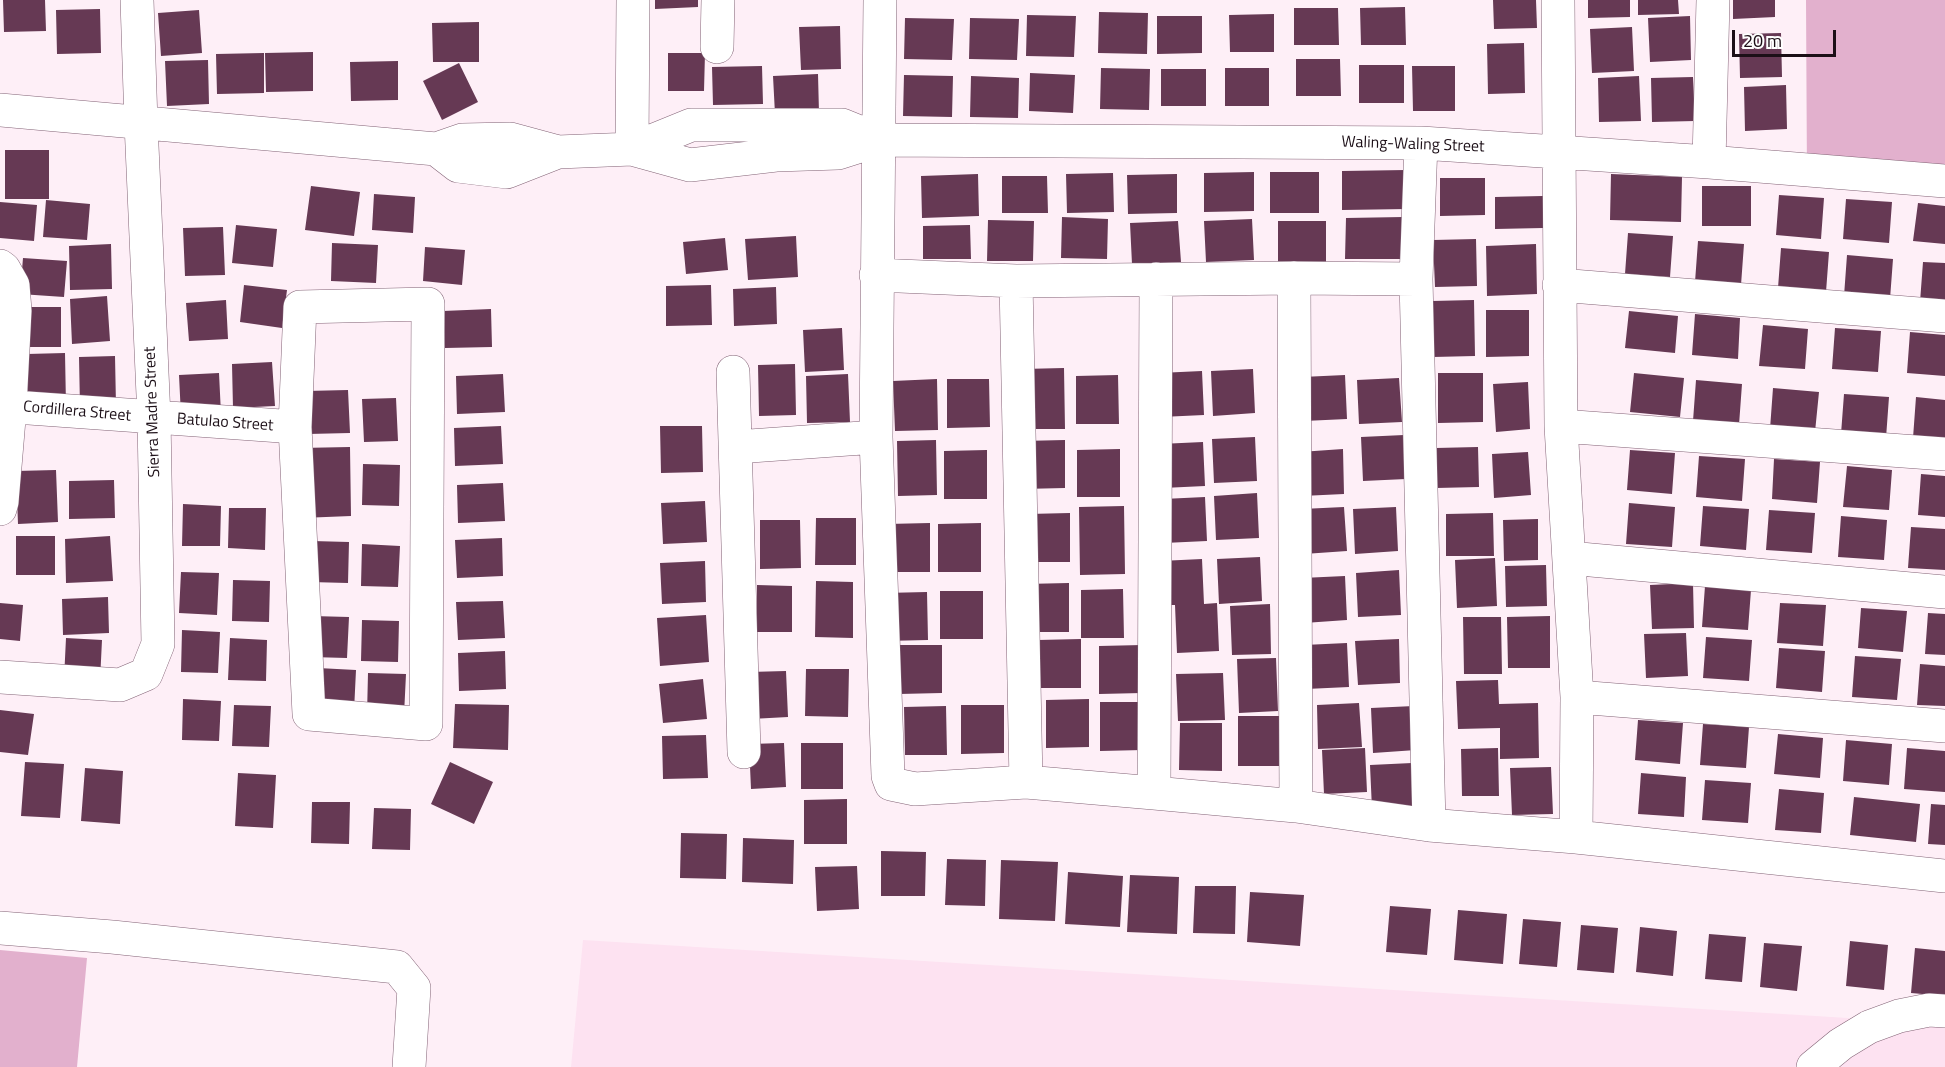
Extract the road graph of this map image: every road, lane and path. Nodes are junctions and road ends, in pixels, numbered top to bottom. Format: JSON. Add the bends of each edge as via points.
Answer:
{"nodes":[{"id":1,"x":137,"y":0,"type":"edge"},
{"id":2,"x":633,"y":0,"type":"edge"},
{"id":3,"x":718,"y":0,"type":"edge"},
{"id":4,"x":880,"y":0,"type":"edge"},
{"id":5,"x":1558,"y":0,"type":"edge"},
{"id":6,"x":1713,"y":0,"type":"edge"},
{"id":7,"x":717,"y":47,"type":"dead end"},
{"id":8,"x":0,"y":110,"type":"edge"},
{"id":9,"x":141,"y":123,"type":"junction"},
{"id":10,"x":879,"y":140,"type":"junction"},
{"id":11,"x":1421,"y":143,"type":"junction"},
{"id":12,"x":632,"y":149,"type":"junction"},
{"id":13,"x":1559,"y":152,"type":"junction"},
{"id":14,"x":1709,"y":162,"type":"junction"},
{"id":15,"x":1945,"y":181,"type":"edge"},
{"id":16,"x":0,"y":266,"type":"edge"},
{"id":17,"x":876,"y":275,"type":"junction"},
{"id":18,"x":1294,"y":278,"type":"junction"},
{"id":19,"x":1156,"y":279,"type":"junction"},
{"id":20,"x":1416,"y":279,"type":"junction"},
{"id":21,"x":1016,"y":281,"type":"junction"},
{"id":22,"x":1559,"y":285,"type":"junction"},
{"id":23,"x":1945,"y":316,"type":"edge"},
{"id":24,"x":733,"y":372,"type":"dead end"},
{"id":25,"x":5,"y":406,"type":"edge"},
{"id":26,"x":154,"y":418,"type":"junction"},
{"id":27,"x":1561,"y":426,"type":"junction"},
{"id":28,"x":295,"y":427,"type":"junction"},
{"id":29,"x":876,"y":437,"type":"junction"},
{"id":30,"x":736,"y":447,"type":"junction"},
{"id":31,"x":1945,"y":454,"type":"edge"},
{"id":32,"x":0,"y":509,"type":"edge"},
{"id":33,"x":1569,"y":558,"type":"junction"},
{"id":34,"x":1945,"y":591,"type":"edge"},
{"id":35,"x":0,"y":677,"type":"edge"},
{"id":36,"x":1577,"y":697,"type":"junction"},
{"id":37,"x":1945,"y":726,"type":"edge"},
{"id":38,"x":744,"y":752,"type":"dead end"},
{"id":39,"x":1026,"y":782,"type":"junction"},
{"id":40,"x":1154,"y":793,"type":"junction"},
{"id":41,"x":1296,"y":806,"type":"junction"},
{"id":42,"x":1429,"y":825,"type":"junction"},
{"id":43,"x":1576,"y":837,"type":"junction"},
{"id":44,"x":1945,"y":876,"type":"edge"},
{"id":45,"x":0,"y":928,"type":"edge"},
{"id":46,"x":1945,"y":1011,"type":"edge"},
{"id":47,"x":409,"y":1067,"type":"edge"},
{"id":48,"x":1813,"y":1067,"type":"edge"}],
"edges":[{"from":1,"to":9,"type":"street","name":"Sierra Madre Street"},
{"from":2,"to":12,"type":"street"},
{"from":3,"to":7,"type":"street"},
{"from":4,"to":10,"type":"street"},
{"from":5,"to":13,"type":"street"},
{"from":6,"to":14,"type":"street"},
{"from":8,"to":9,"type":"street"},
{"from":9,"to":12,"type":"street","via":[[435,149],[462,140],[510,139],[558,152]]},
{"from":9,"to":26,"type":"street","name":"Sierra Madre Street"},
{"from":10,"to":11,"type":"street","name":"Waling-Waling Street"},
{"from":10,"to":12,"type":"street","name":"Waling-Waling Street","via":[[837,153],[690,165]]},
{"from":10,"to":12,"type":"street","name":"Waling-Waling Street","via":[[842,125],[691,125]]},
{"from":10,"to":17,"type":"street"},
{"from":11,"to":13,"type":"street","name":"Waling-Waling Street"},
{"from":11,"to":20,"type":"street"},
{"from":13,"to":14,"type":"street","name":"Waling-Waling Street"},
{"from":13,"to":22,"type":"street"},
{"from":14,"to":15,"type":"street","name":"Waling-Waling Street"},
{"from":16,"to":25,"type":"street","via":[[13,285],[15,311]]},
{"from":17,"to":21,"type":"street"},
{"from":17,"to":29,"type":"street"},
{"from":18,"to":19,"type":"street"},
{"from":18,"to":20,"type":"street"},
{"from":18,"to":41,"type":"street"},
{"from":19,"to":21,"type":"street"},
{"from":19,"to":40,"type":"street"},
{"from":20,"to":42,"type":"street"},
{"from":21,"to":39,"type":"street"},
{"from":22,"to":23,"type":"street"},
{"from":22,"to":27,"type":"street"},
{"from":24,"to":30,"type":"street"},
{"from":25,"to":26,"type":"street","name":"Cordillera Street"},
{"from":25,"to":32,"type":"street"},
{"from":26,"to":28,"type":"street","name":"Batulao Street"},
{"from":26,"to":35,"type":"street","name":"Sierra Madre Street","via":[[158,644],[146,674],[120,685]]},
{"from":27,"to":31,"type":"street"},
{"from":27,"to":33,"type":"street"},
{"from":28,"to":28,"type":"street","via":[[309,714],[426,724],[428,304],[300,307]]},
{"from":29,"to":30,"type":"street"},
{"from":29,"to":39,"type":"street","via":[[891,784],[915,789]]},
{"from":30,"to":38,"type":"street"},
{"from":33,"to":34,"type":"street"},
{"from":33,"to":36,"type":"street"},
{"from":36,"to":37,"type":"street"},
{"from":36,"to":43,"type":"street"},
{"from":39,"to":40,"type":"street"},
{"from":40,"to":41,"type":"street"},
{"from":41,"to":42,"type":"street"},
{"from":42,"to":43,"type":"street"},
{"from":43,"to":44,"type":"street"},
{"from":45,"to":47,"type":"street","via":[[397,967],[414,988]]},
{"from":46,"to":48,"type":"street","via":[[1899,1016],[1869,1027]]}]}
